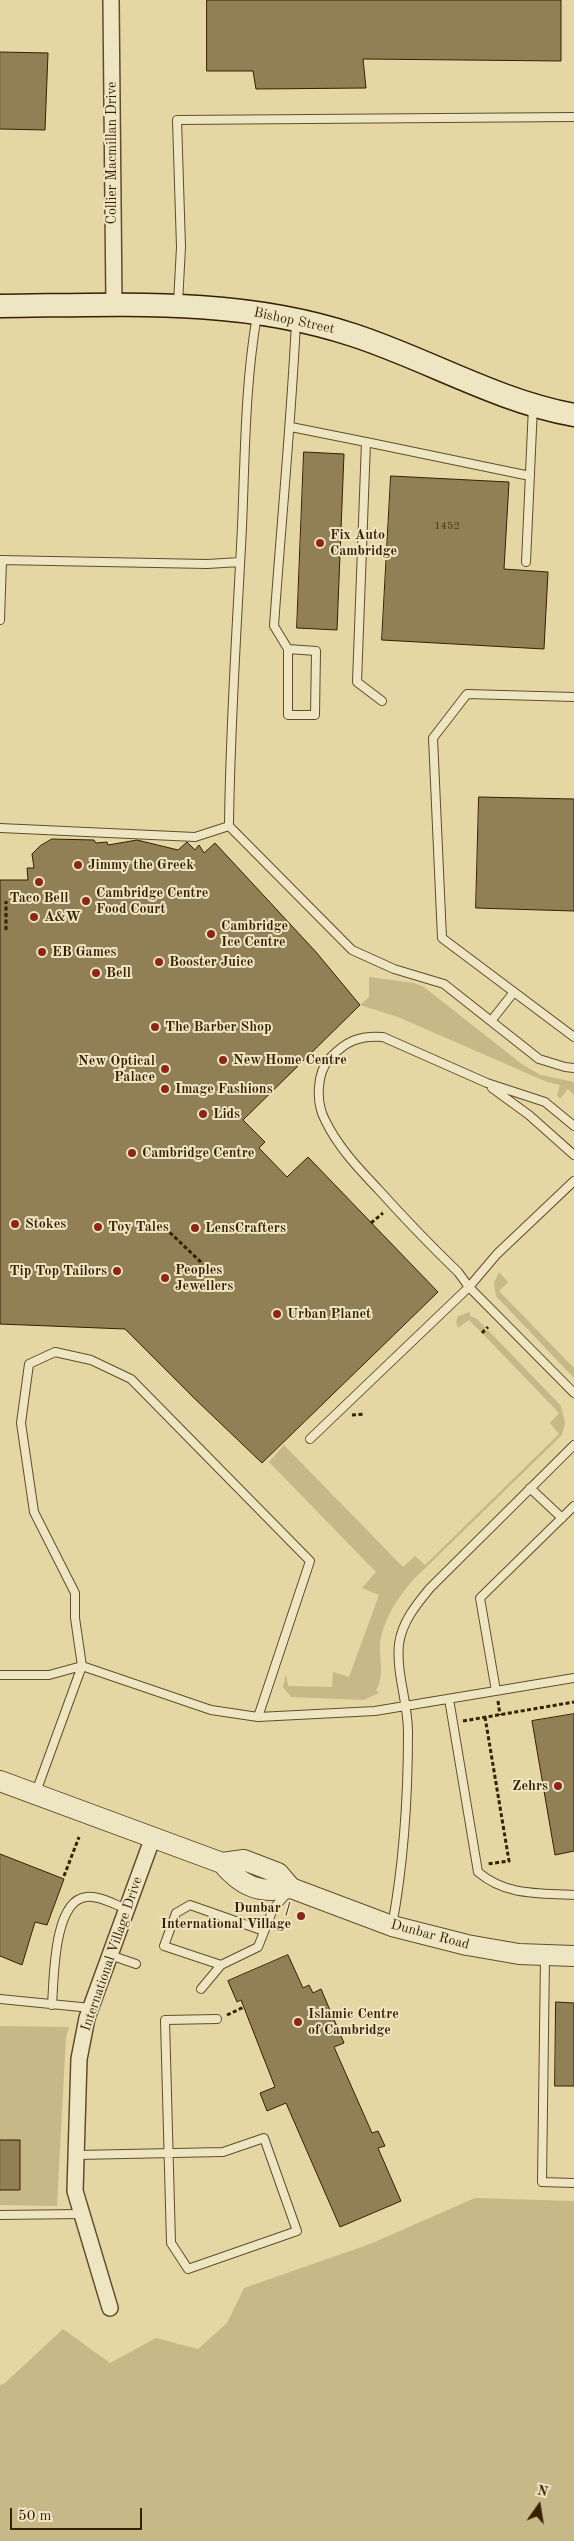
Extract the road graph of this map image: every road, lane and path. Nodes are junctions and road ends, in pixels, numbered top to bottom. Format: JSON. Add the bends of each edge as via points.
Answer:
{"nodes":[{"id":1,"x":111,"y":0,"type":"edge"},
{"id":2,"x":574,"y":118,"type":"edge"},
{"id":3,"x":114,"y":305,"type":"junction"},
{"id":4,"x":178,"y":305,"type":"junction"},
{"id":5,"x":0,"y":306,"type":"edge"},
{"id":6,"x":257,"y":313,"type":"junction"},
{"id":7,"x":296,"y":320,"type":"junction"},
{"id":8,"x":533,"y":404,"type":"junction"},
{"id":9,"x":574,"y":415,"type":"edge"},
{"id":10,"x":291,"y":428,"type":"junction"},
{"id":11,"x":366,"y":442,"type":"junction"},
{"id":12,"x":530,"y":476,"type":"junction"},
{"id":13,"x":1,"y":560,"type":"edge"},
{"id":14,"x":240,"y":562,"type":"junction"},
{"id":15,"x":526,"y":562,"type":"dead end"},
{"id":16,"x":0,"y":620,"type":"edge"},
{"id":17,"x":288,"y":649,"type":"junction"},
{"id":18,"x":574,"y":697,"type":"edge"},
{"id":19,"x":382,"y":701,"type":"dead end"},
{"id":20,"x":229,"y":826,"type":"junction"},
{"id":21,"x":0,"y":828,"type":"edge"},
{"id":22,"x":6,"y":901,"type":"dead end"},
{"id":23,"x":6,"y":930,"type":"dead end"},
{"id":24,"x":514,"y":992,"type":"junction"},
{"id":25,"x":491,"y":1021,"type":"junction"},
{"id":26,"x":574,"y":1037,"type":"edge"},
{"id":27,"x":574,"y":1068,"type":"edge"},
{"id":28,"x":487,"y":1083,"type":"junction"},
{"id":29,"x":574,"y":1126,"type":"edge"},
{"id":30,"x":574,"y":1155,"type":"edge"},
{"id":31,"x":574,"y":1181,"type":"edge"},
{"id":32,"x":383,"y":1213,"type":"dead end"},
{"id":33,"x":371,"y":1223,"type":"dead end"},
{"id":34,"x":165,"y":1228,"type":"dead end"},
{"id":35,"x":203,"y":1264,"type":"dead end"},
{"id":36,"x":469,"y":1288,"type":"junction"},
{"id":37,"x":488,"y":1327,"type":"dead end"},
{"id":38,"x":482,"y":1333,"type":"dead end"},
{"id":39,"x":574,"y":1393,"type":"edge"},
{"id":40,"x":365,"y":1414,"type":"dead end"},
{"id":41,"x":352,"y":1416,"type":"dead end"},
{"id":42,"x":310,"y":1439,"type":"dead end"},
{"id":43,"x":574,"y":1445,"type":"edge"},
{"id":44,"x":530,"y":1488,"type":"junction"},
{"id":45,"x":574,"y":1506,"type":"edge"},
{"id":46,"x":562,"y":1518,"type":"junction"},
{"id":47,"x":82,"y":1666,"type":"junction"},
{"id":48,"x":0,"y":1675,"type":"edge"},
{"id":49,"x":574,"y":1678,"type":"edge"},
{"id":50,"x":496,"y":1691,"type":"junction"},
{"id":51,"x":449,"y":1699,"type":"junction"},
{"id":52,"x":574,"y":1702,"type":"edge"},
{"id":53,"x":404,"y":1706,"type":"junction"},
{"id":54,"x":258,"y":1717,"type":"junction"},
{"id":55,"x":485,"y":1717,"type":"junction"},
{"id":56,"x":463,"y":1721,"type":"dead end"},
{"id":57,"x":0,"y":1781,"type":"edge"},
{"id":58,"x":36,"y":1793,"type":"junction"},
{"id":59,"x":79,"y":1837,"type":"dead end"},
{"id":60,"x":153,"y":1837,"type":"junction"},
{"id":61,"x":477,"y":1866,"type":"junction"},
{"id":62,"x":64,"y":1876,"type":"dead end"},
{"id":63,"x":291,"y":1888,"type":"junction"},
{"id":64,"x":574,"y":1895,"type":"edge"},
{"id":65,"x":127,"y":1909,"type":"junction"},
{"id":66,"x":392,"y":1926,"type":"junction"},
{"id":67,"x":264,"y":1931,"type":"junction"},
{"id":68,"x":110,"y":1955,"type":"junction"},
{"id":69,"x":545,"y":1955,"type":"junction"},
{"id":70,"x":574,"y":1956,"type":"edge"},
{"id":71,"x":136,"y":1964,"type":"dead end"},
{"id":72,"x":220,"y":1965,"type":"junction"},
{"id":73,"x":201,"y":1988,"type":"dead end"},
{"id":74,"x":0,"y":1999,"type":"edge"},
{"id":75,"x":52,"y":2005,"type":"junction"},
{"id":76,"x":90,"y":2008,"type":"junction"},
{"id":77,"x":244,"y":2008,"type":"dead end"},
{"id":78,"x":218,"y":2019,"type":"joint"},
{"id":79,"x":168,"y":2153,"type":"junction"},
{"id":80,"x":76,"y":2155,"type":"junction"},
{"id":81,"x":574,"y":2183,"type":"edge"},
{"id":82,"x":81,"y":2214,"type":"junction"},
{"id":83,"x":0,"y":2215,"type":"edge"},
{"id":84,"x":110,"y":2308,"type":"dead end"}],
"edges":[{"from":1,"to":3,"type":"street","name":"Collier Macmillan Drive"},
{"from":2,"to":4,"type":"lane","via":[[177,120]]},
{"from":3,"to":4,"type":"main road","name":"Bishop Street"},
{"from":3,"to":5,"type":"main road","name":"Bishop Street"},
{"from":4,"to":6,"type":"main road","name":"Bishop Street"},
{"from":6,"to":7,"type":"main road","name":"Bishop Street"},
{"from":6,"to":14,"type":"lane","via":[[250,371]]},
{"from":7,"to":8,"type":"main road","name":"Bishop Street","via":[[353,335],[463,380]]},
{"from":7,"to":10,"type":"lane"},
{"from":8,"to":9,"type":"main road","name":"Bishop Street"},
{"from":8,"to":12,"type":"lane"},
{"from":10,"to":11,"type":"lane"},
{"from":10,"to":17,"type":"lane","via":[[285,462],[274,626]]},
{"from":11,"to":12,"type":"lane"},
{"from":11,"to":19,"type":"lane","via":[[358,682]]},
{"from":12,"to":15,"type":"lane"},
{"from":13,"to":14,"type":"lane"},
{"from":13,"to":16,"type":"lane"},
{"from":14,"to":20,"type":"lane","via":[[230,737]]},
{"from":17,"to":17,"type":"lane","via":[[288,715],[315,715],[316,651]]},
{"from":18,"to":24,"type":"lane","via":[[466,694],[433,738],[442,938]]},
{"from":20,"to":21,"type":"lane","via":[[195,836]]},
{"from":20,"to":25,"type":"lane","via":[[352,950],[394,969],[444,984]]},
{"from":22,"to":23,"type":"path"},
{"from":24,"to":25,"type":"lane"},
{"from":24,"to":26,"type":"lane"},
{"from":25,"to":27,"type":"lane","via":[[539,1059]]},
{"from":28,"to":29,"type":"lane","via":[[545,1102]]},
{"from":28,"to":30,"type":"lane","via":[[530,1115]]},
{"from":28,"to":36,"type":"lane","via":[[398,1042],[368,1036],[351,1040],[327,1060],[320,1075],[319,1095],[324,1119],[348,1158],[458,1272]]},
{"from":31,"to":36,"type":"lane","via":[[497,1254]]},
{"from":32,"to":33,"type":"path"},
{"from":34,"to":35,"type":"path"},
{"from":36,"to":39,"type":"lane"},
{"from":36,"to":42,"type":"lane"},
{"from":37,"to":38,"type":"path"},
{"from":40,"to":41,"type":"path"},
{"from":43,"to":44,"type":"lane"},
{"from":44,"to":46,"type":"lane"},
{"from":44,"to":53,"type":"lane","via":[[430,1588],[410,1613],[399,1643],[399,1675]]},
{"from":45,"to":46,"type":"lane"},
{"from":46,"to":50,"type":"lane","via":[[480,1598]]},
{"from":47,"to":48,"type":"lane","via":[[49,1675]]},
{"from":47,"to":54,"type":"lane","via":[[211,1710]]},
{"from":47,"to":54,"type":"lane","via":[[75,1618],[76,1593],[34,1512],[21,1423],[29,1364],[55,1352],[90,1360],[132,1379],[310,1561]]},
{"from":47,"to":58,"type":"lane"},
{"from":49,"to":50,"type":"lane"},
{"from":50,"to":51,"type":"lane"},
{"from":51,"to":53,"type":"lane"},
{"from":51,"to":61,"type":"lane"},
{"from":52,"to":55,"type":"path"},
{"from":53,"to":54,"type":"lane","via":[[375,1711]]},
{"from":53,"to":66,"type":"lane","via":[[408,1729],[402,1875]]},
{"from":55,"to":56,"type":"path"},
{"from":55,"to":61,"type":"path","via":[[510,1860]]},
{"from":57,"to":58,"type":"street","name":"Dunbar Road"},
{"from":58,"to":60,"type":"street","name":"Dunbar Road"},
{"from":59,"to":62,"type":"path"},
{"from":60,"to":63,"type":"street","name":"Dunbar Road","via":[[222,1863],[236,1880],[270,1892]]},
{"from":60,"to":65,"type":"street","name":"International Village Drive"},
{"from":61,"to":64,"type":"lane","via":[[478,1872],[490,1883],[505,1889]]},
{"from":63,"to":66,"type":"street","name":"Dunbar Road"},
{"from":63,"to":67,"type":"lane","via":[[274,1909]]},
{"from":65,"to":68,"type":"street","name":"International Village Drive"},
{"from":65,"to":75,"type":"lane","via":[[88,1896],[77,1900],[68,1910],[55,1958]]},
{"from":66,"to":69,"type":"street","name":"Dunbar Road","via":[[467,1945]]},
{"from":67,"to":72,"type":"lane","via":[[258,1947]]},
{"from":67,"to":72,"type":"lane","via":[[190,1905],[176,1913],[164,1946]]},
{"from":68,"to":71,"type":"lane"},
{"from":68,"to":76,"type":"street","name":"International Village Drive"},
{"from":69,"to":70,"type":"street","name":"Dunbar Road"},
{"from":69,"to":81,"type":"lane","via":[[542,2182]]},
{"from":72,"to":73,"type":"lane"},
{"from":74,"to":75,"type":"lane"},
{"from":75,"to":76,"type":"lane"},
{"from":76,"to":80,"type":"street","name":"International Village Drive","via":[[79,2059]]},
{"from":77,"to":78,"type":"path"},
{"from":78,"to":79,"type":"lane","via":[[164,2020]]},
{"from":79,"to":79,"type":"lane","via":[[223,2152],[264,2138],[297,2231],[188,2269],[171,2243]]},
{"from":79,"to":80,"type":"lane"},
{"from":80,"to":82,"type":"street","name":"International Village Drive","via":[[75,2191]]},
{"from":82,"to":83,"type":"lane"},
{"from":82,"to":84,"type":"street","name":"International Village Drive"}]}
